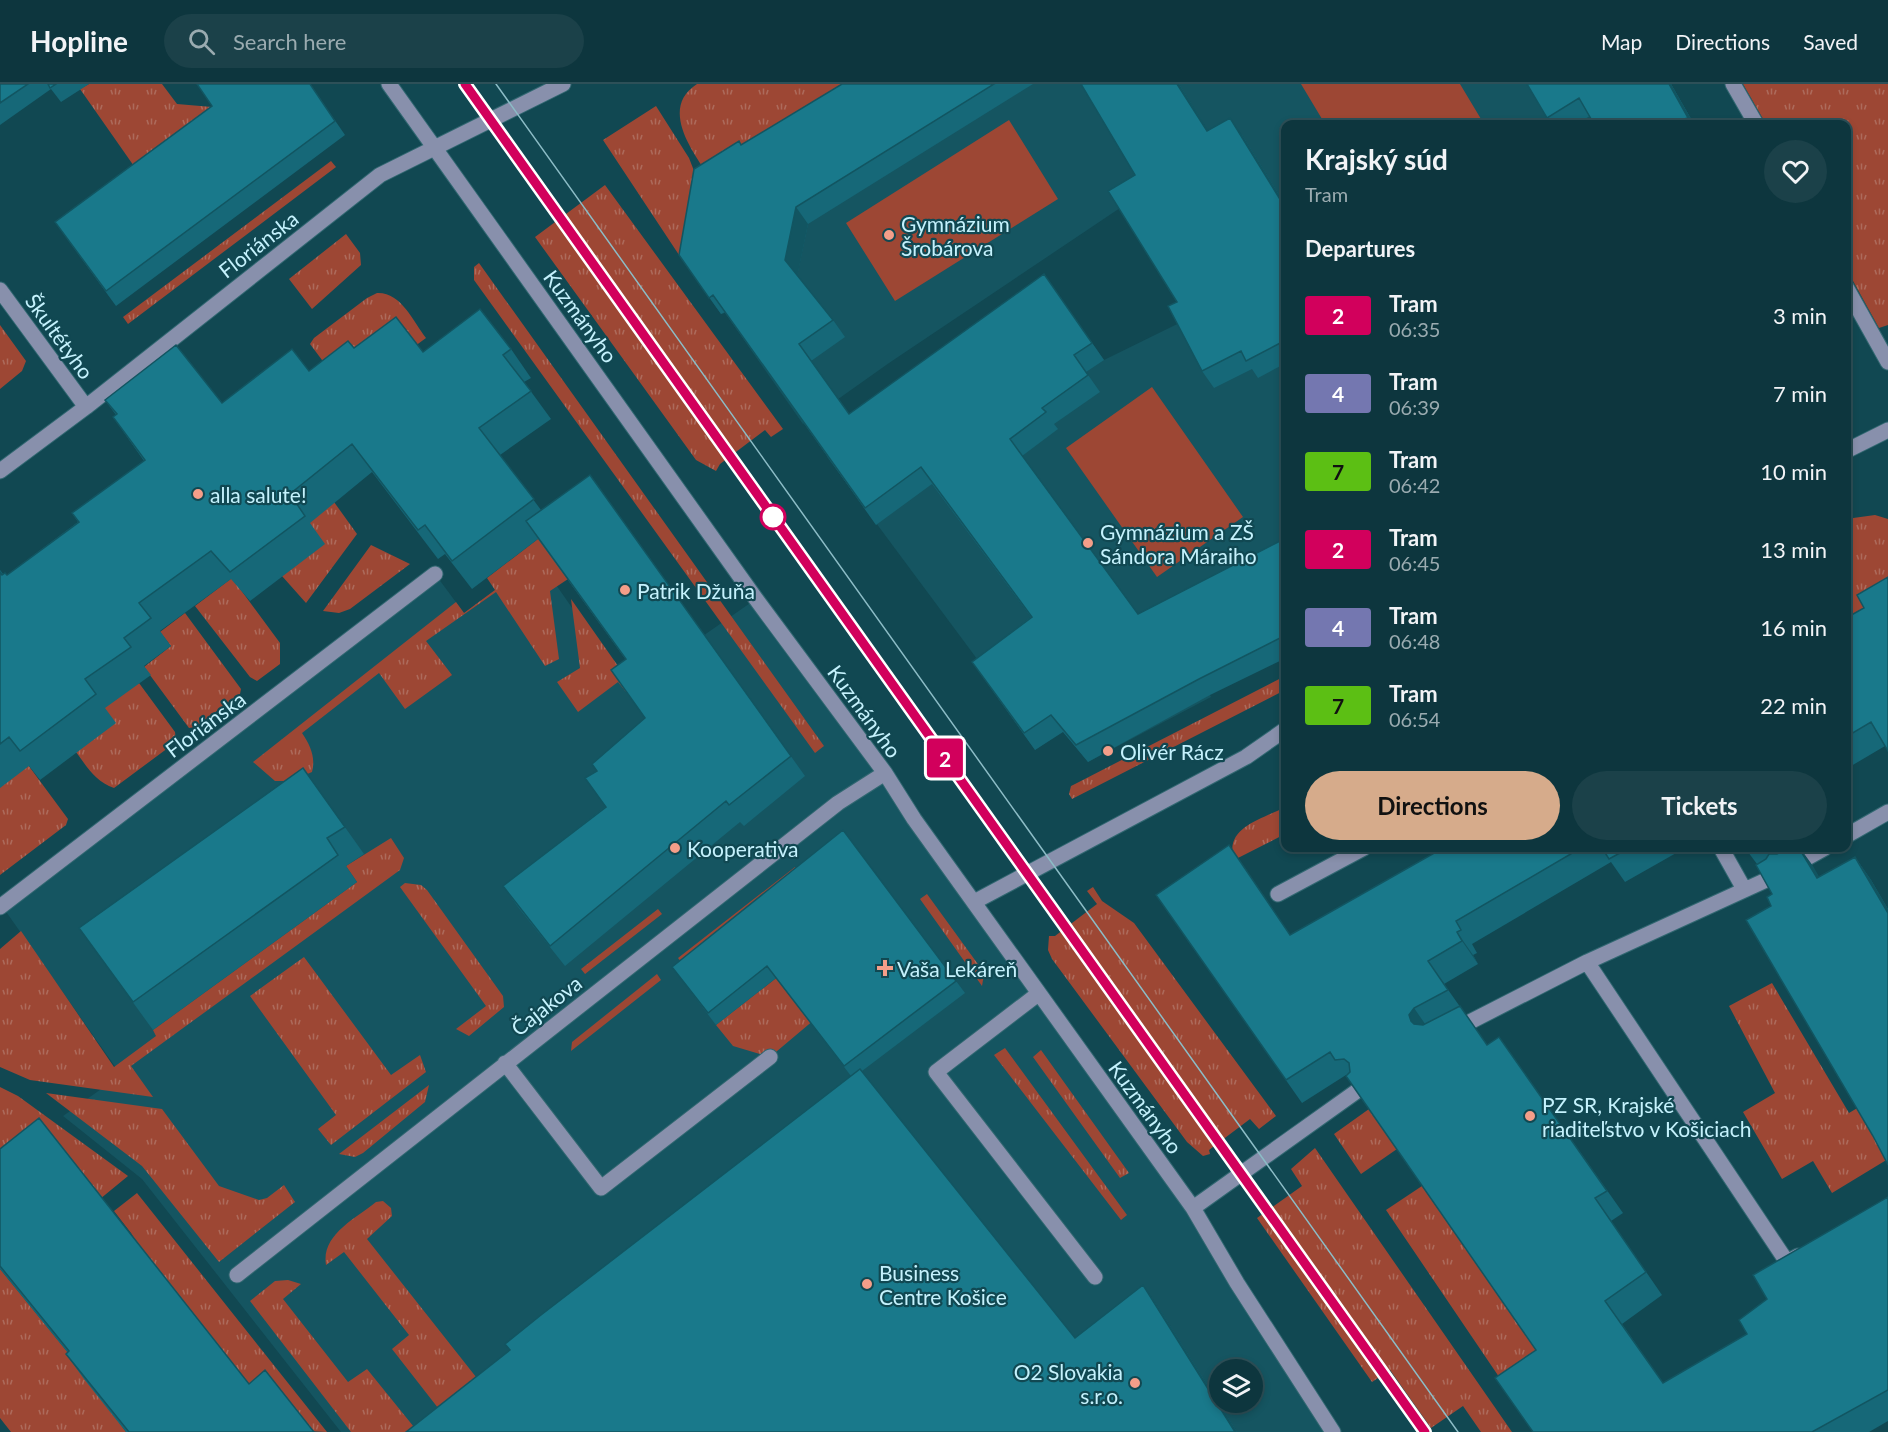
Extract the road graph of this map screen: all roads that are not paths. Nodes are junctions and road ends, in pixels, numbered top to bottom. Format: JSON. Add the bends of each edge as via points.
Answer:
{"nodes":[{"id":1,"x":389,"y":84,"type":"edge"},
{"id":2,"x":562,"y":84,"type":"edge"},
{"id":3,"x":1733,"y":84,"type":"edge"},
{"id":4,"x":1754,"y":120,"type":"edge"},
{"id":5,"x":435,"y":148,"type":"junction"},
{"id":6,"x":0,"y":290,"type":"edge"},
{"id":7,"x":1851,"y":296,"type":"edge"},
{"id":8,"x":1888,"y":362,"type":"edge"},
{"id":9,"x":86,"y":407,"type":"junction"},
{"id":10,"x":1888,"y":430,"type":"edge"},
{"id":11,"x":1851,"y":448,"type":"edge"},
{"id":12,"x":0,"y":471,"type":"edge"},
{"id":13,"x":435,"y":574,"type":"edge"},
{"id":14,"x":1281,"y":732,"type":"edge"},
{"id":15,"x":885,"y":773,"type":"junction"},
{"id":16,"x":1888,"y":812,"type":"edge"},
{"id":17,"x":1851,"y":833,"type":"edge"},
{"id":18,"x":1357,"y":852,"type":"edge"},
{"id":19,"x":1723,"y":852,"type":"edge"},
{"id":20,"x":1818,"y":852,"type":"edge"},
{"id":21,"x":1744,"y":889,"type":"junction"},
{"id":22,"x":1278,"y":894,"type":"dead end"},
{"id":23,"x":974,"y":902,"type":"junction"},
{"id":24,"x":0,"y":907,"type":"edge"},
{"id":25,"x":1587,"y":963,"type":"junction"},
{"id":26,"x":1038,"y":994,"type":"junction"},
{"id":27,"x":1435,"y":1039,"type":"edge"},
{"id":28,"x":770,"y":1057,"type":"dead end"},
{"id":29,"x":505,"y":1063,"type":"junction"},
{"id":30,"x":1357,"y":1091,"type":"edge"},
{"id":31,"x":1193,"y":1208,"type":"junction"},
{"id":32,"x":1808,"y":1251,"type":"edge"},
{"id":33,"x":237,"y":1275,"type":"dead end"},
{"id":34,"x":1095,"y":1277,"type":"dead end"},
{"id":35,"x":1333,"y":1432,"type":"edge"}],
"edges":[{"from":1,"to":5,"type":"street","name":"Kuzmányho"},
{"from":2,"to":5,"type":"street","name":"Floriánska"},
{"from":3,"to":4,"type":"street"},
{"from":5,"to":9,"type":"street","name":"Floriánska","via":[[380,175]]},
{"from":5,"to":15,"type":"street","name":"Kuzmányho","via":[[756,599]]},
{"from":6,"to":9,"type":"street","name":"Škultétyho"},
{"from":7,"to":8,"type":"street"},
{"from":9,"to":12,"type":"street","name":"Floriánska"},
{"from":10,"to":11,"type":"street"},
{"from":13,"to":24,"type":"street","name":"Floriánska"},
{"from":14,"to":23,"type":"street","via":[[1246,757]]},
{"from":15,"to":23,"type":"street","name":"Kuzmányho"},
{"from":15,"to":29,"type":"street","name":"Čajakova","via":[[838,803]]},
{"from":16,"to":17,"type":"street"},
{"from":18,"to":22,"type":"street"},
{"from":19,"to":21,"type":"street"},
{"from":20,"to":21,"type":"street"},
{"from":21,"to":25,"type":"street"},
{"from":23,"to":26,"type":"street","name":"Kuzmányho"},
{"from":25,"to":27,"type":"street"},
{"from":25,"to":32,"type":"street","via":[[1787,1262]]},
{"from":26,"to":31,"type":"street","name":"Kuzmányho"},
{"from":26,"to":34,"type":"street","via":[[936,1072]]},
{"from":28,"to":29,"type":"street","via":[[601,1188]]},
{"from":29,"to":33,"type":"street","name":"Čajakova"},
{"from":30,"to":31,"type":"street"},
{"from":31,"to":35,"type":"street","name":"Kuzmányho"}]}
